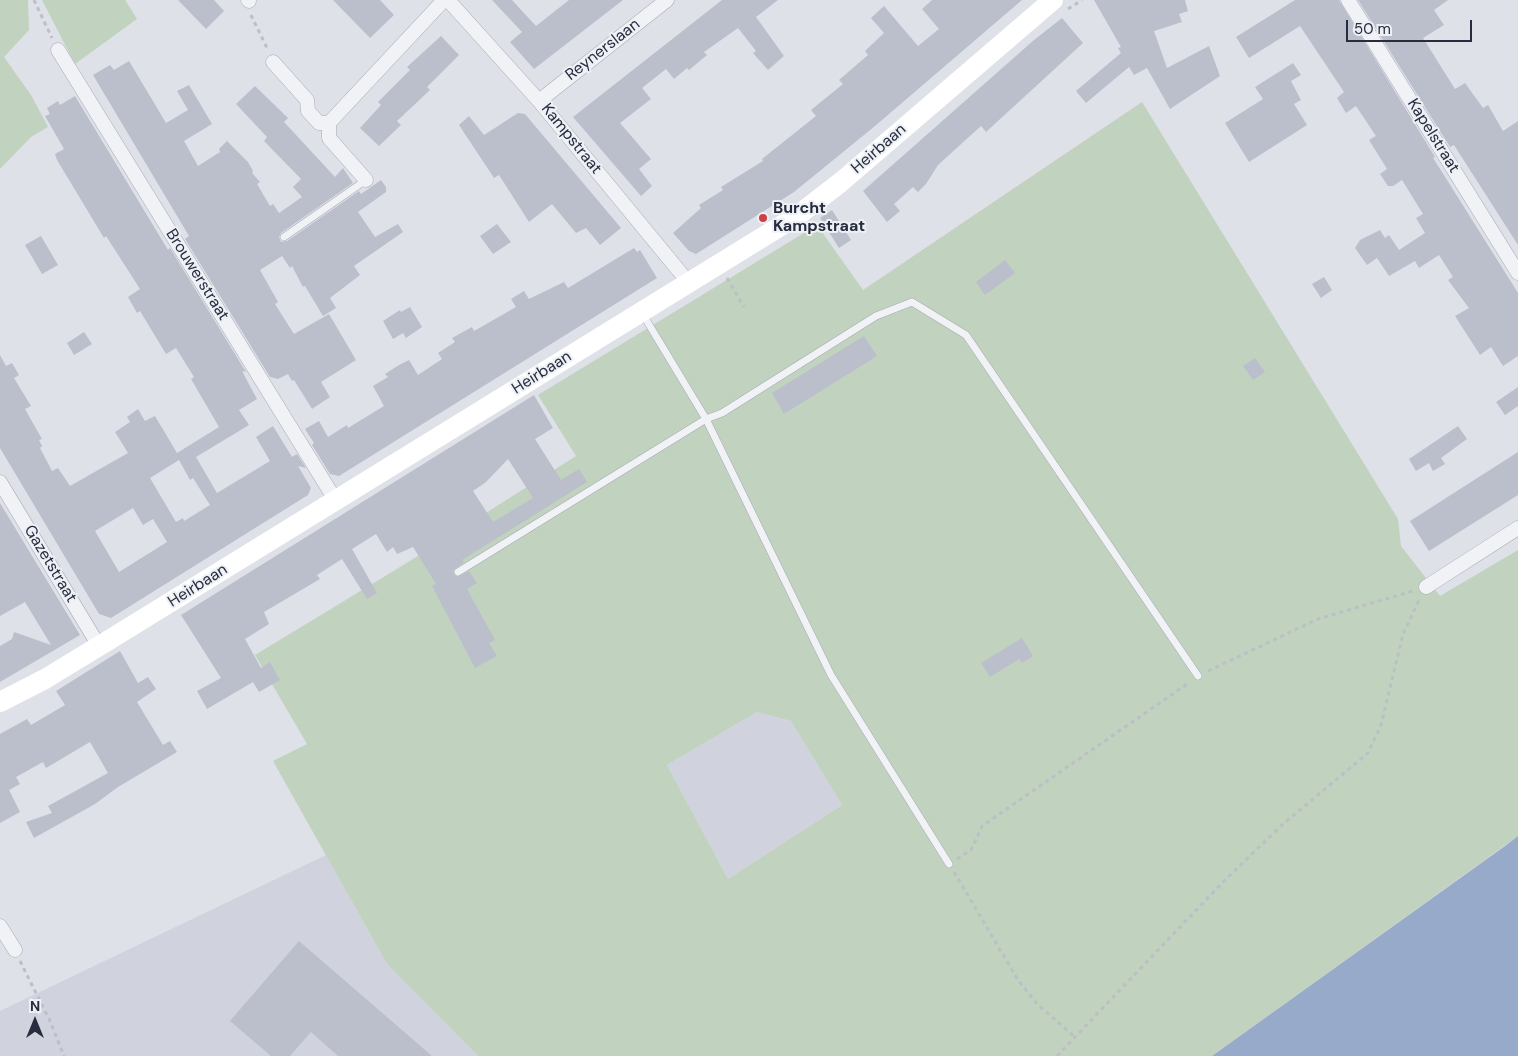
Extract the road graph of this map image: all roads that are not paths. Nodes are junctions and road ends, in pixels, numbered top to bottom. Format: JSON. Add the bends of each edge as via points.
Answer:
{"nodes":[{"id":1,"x":446,"y":0,"type":"edge"},
{"id":2,"x":667,"y":0,"type":"edge"},
{"id":3,"x":1053,"y":0,"type":"edge"},
{"id":4,"x":1348,"y":0,"type":"edge"},
{"id":5,"x":58,"y":50,"type":"road end"},
{"id":6,"x":274,"y":62,"type":"road end"},
{"id":7,"x":539,"y":101,"type":"junction"},
{"id":8,"x":329,"y":123,"type":"junction"},
{"id":9,"x":366,"y":180,"type":"joint"},
{"id":10,"x":284,"y":237,"type":"dead end"},
{"id":11,"x":1518,"y":273,"type":"edge"},
{"id":12,"x":689,"y":283,"type":"junction"},
{"id":13,"x":641,"y":312,"type":"junction"},
{"id":14,"x":706,"y":419,"type":"junction"},
{"id":15,"x":0,"y":482,"type":"edge"},
{"id":16,"x":336,"y":501,"type":"junction"},
{"id":17,"x":1518,"y":528,"type":"edge"},
{"id":18,"x":458,"y":572,"type":"dead end"},
{"id":19,"x":1426,"y":587,"type":"road end"},
{"id":20,"x":99,"y":646,"type":"junction"},
{"id":21,"x":1198,"y":676,"type":"road end"},
{"id":22,"x":0,"y":702,"type":"edge"},
{"id":23,"x":949,"y":864,"type":"road end"},
{"id":24,"x":0,"y":926,"type":"edge"},
{"id":25,"x":14,"y":950,"type":"road end"}],
"edges":[{"from":1,"to":7,"type":"street","name":"Kampstraat"},
{"from":1,"to":8,"type":"street","name":"Kampstraat"},
{"from":2,"to":7,"type":"street","name":"Reynerslaan"},
{"from":3,"to":12,"type":"street","name":"Heirbaan","via":[[812,206]]},
{"from":4,"to":11,"type":"street","name":"Kapelstraat"},
{"from":5,"to":16,"type":"street","name":"Brouwerstraat"},
{"from":6,"to":8,"type":"street","via":[[307,100],[308,111],[319,123]]},
{"from":7,"to":12,"type":"street","name":"Kampstraat"},
{"from":8,"to":9,"type":"street","via":[[329,138]]},
{"from":9,"to":10,"type":"lane"},
{"from":12,"to":13,"type":"street","name":"Heirbaan"},
{"from":13,"to":14,"type":"lane"},
{"from":13,"to":16,"type":"street","name":"Heirbaan"},
{"from":14,"to":18,"type":"lane"},
{"from":14,"to":21,"type":"lane","via":[[722,413],[876,316],[912,302],[966,335]]},
{"from":14,"to":23,"type":"lane","via":[[830,675]]},
{"from":15,"to":20,"type":"street","name":"Gazetstraat"},
{"from":16,"to":20,"type":"street","name":"Heirbaan"},
{"from":17,"to":19,"type":"street"},
{"from":20,"to":22,"type":"street","name":"Heirbaan"},
{"from":24,"to":25,"type":"street"}]}
